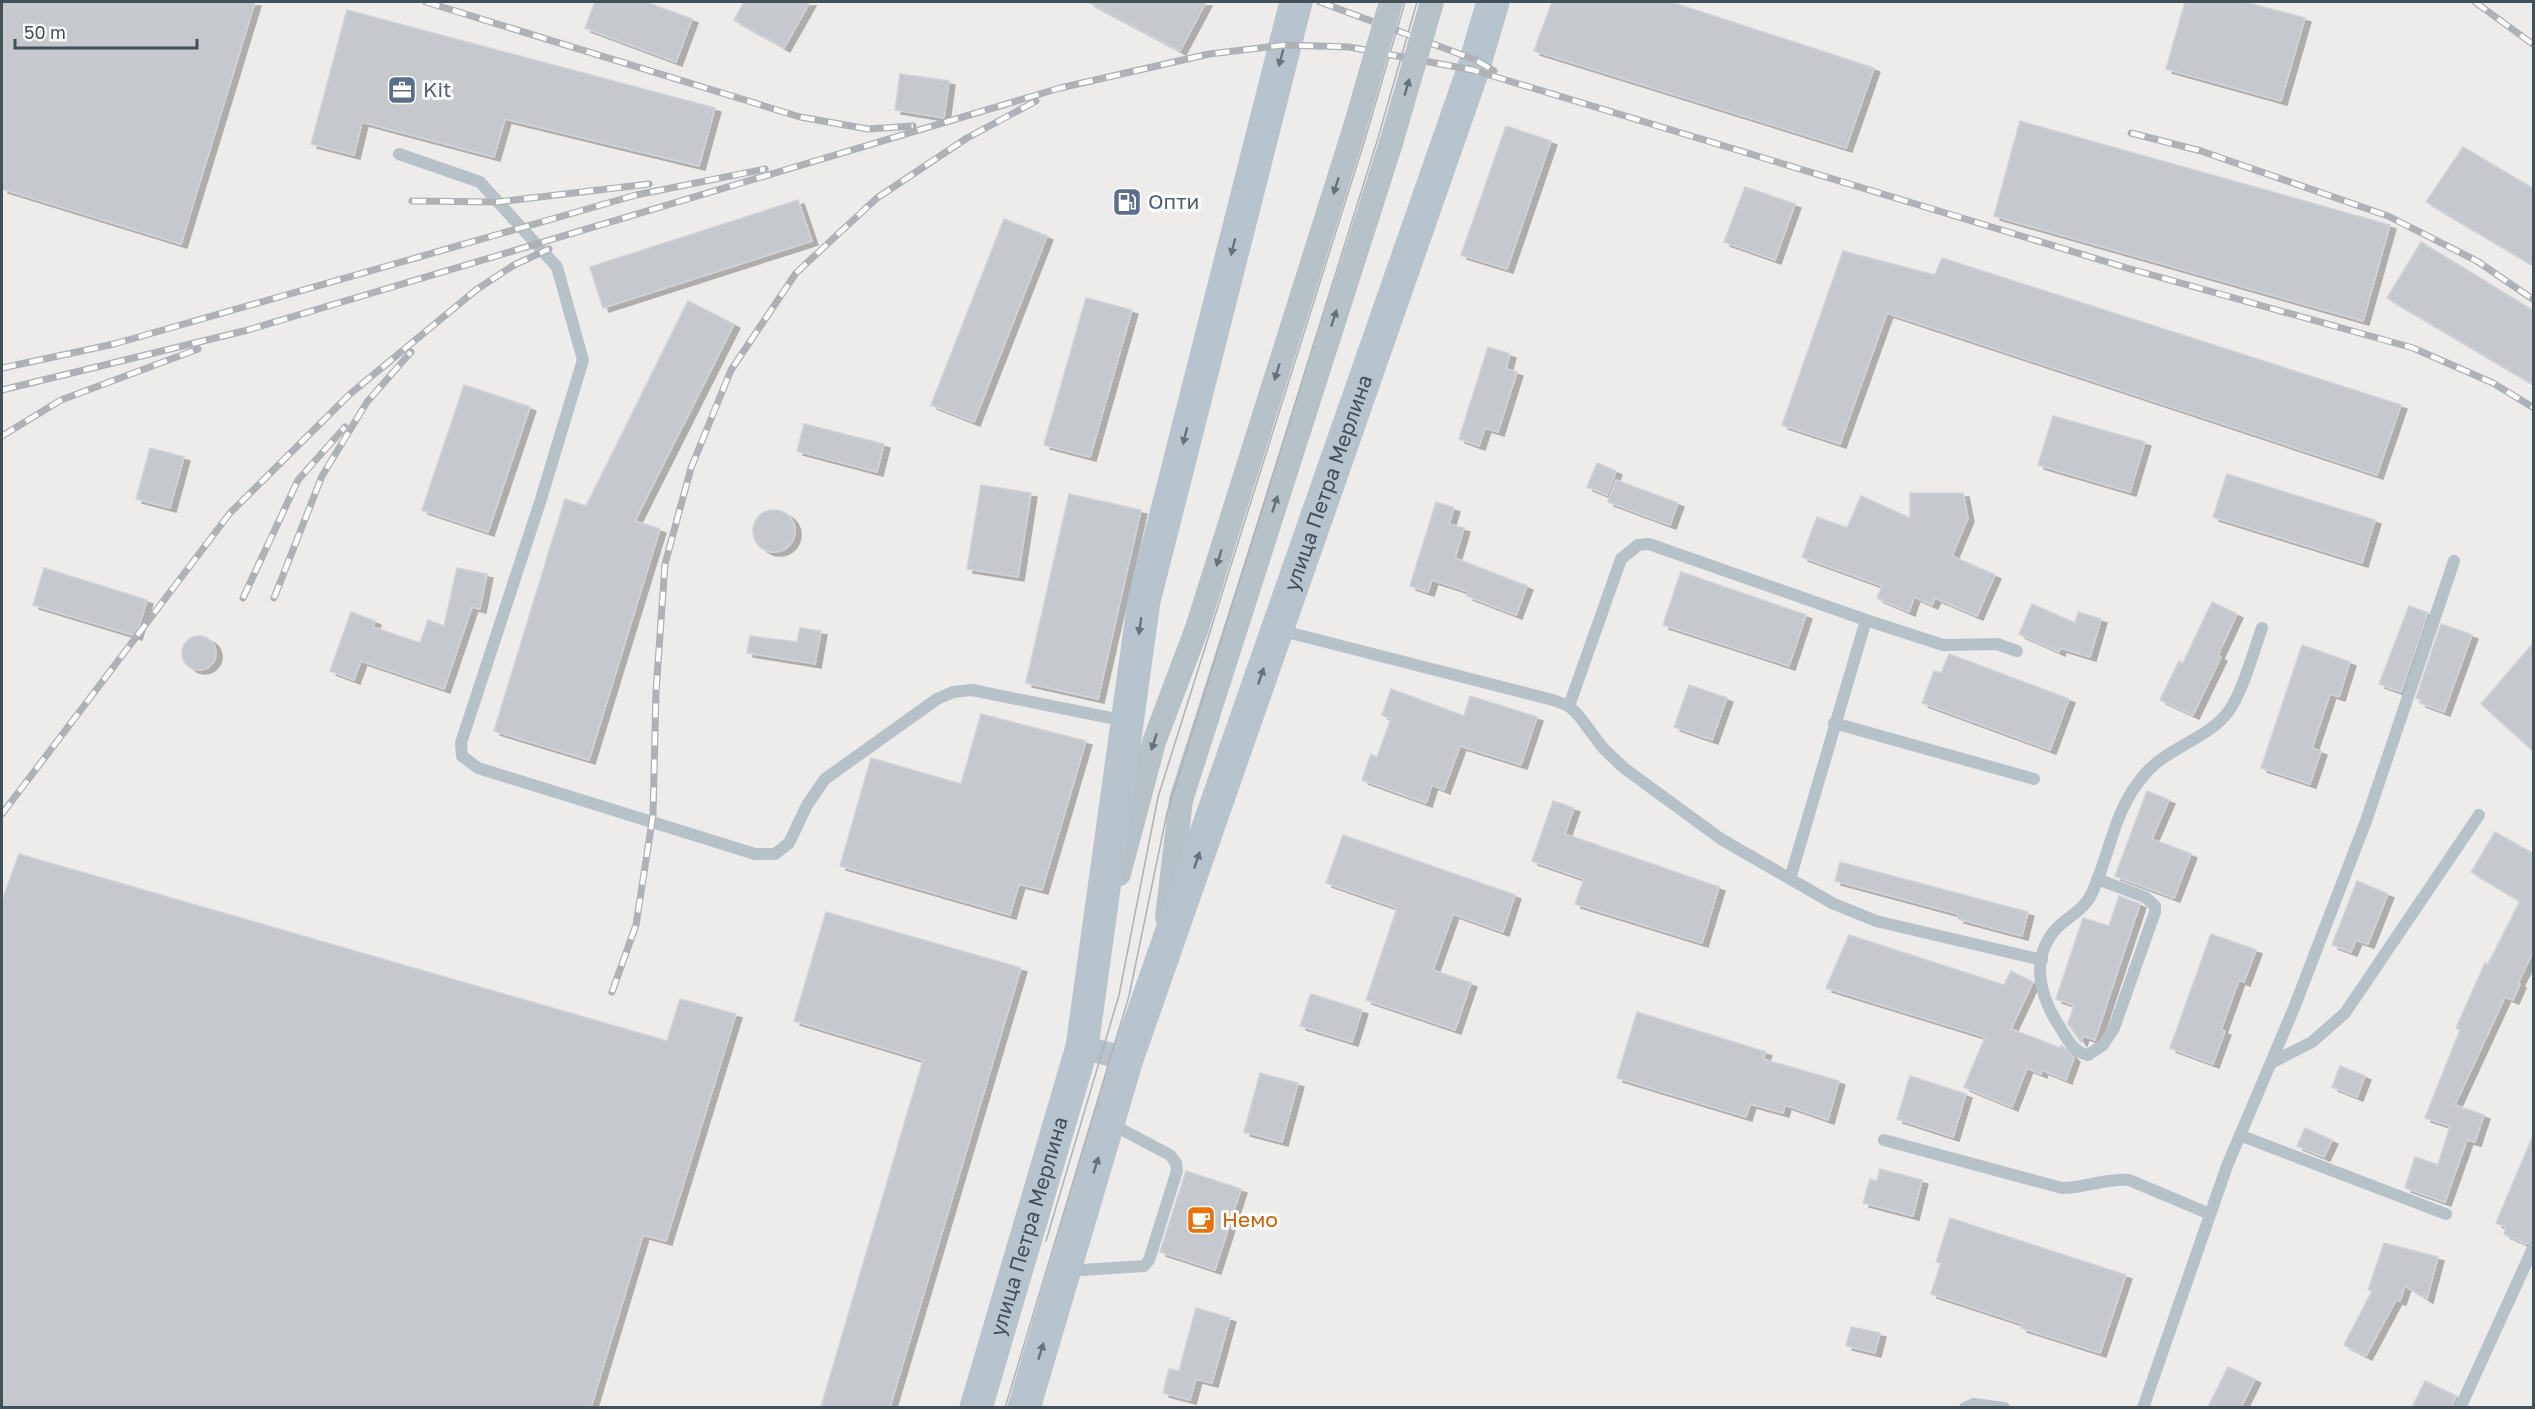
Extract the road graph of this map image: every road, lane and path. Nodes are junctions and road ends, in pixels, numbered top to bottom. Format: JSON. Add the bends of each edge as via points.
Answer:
{"nodes":[{"id":1,"x":1296,"y":2,"type":"edge"},
{"id":2,"x":1391,"y":2,"type":"edge"},
{"id":3,"x":1432,"y":2,"type":"edge"},
{"id":4,"x":1493,"y":2,"type":"edge"},
{"id":5,"x":399,"y":154,"type":"dead end"},
{"id":6,"x":2454,"y":561,"type":"dead end"},
{"id":7,"x":1866,"y":620,"type":"junction"},
{"id":8,"x":2262,"y":628,"type":"dead end"},
{"id":9,"x":1277,"y":630,"type":"junction"},
{"id":10,"x":2017,"y":651,"type":"dead end"},
{"id":11,"x":1569,"y":706,"type":"junction"},
{"id":12,"x":1127,"y":721,"type":"junction"},
{"id":13,"x":1834,"y":723,"type":"junction"},
{"id":14,"x":2034,"y":779,"type":"dead end"},
{"id":15,"x":2479,"y":815,"type":"dead end"},
{"id":16,"x":1790,"y":879,"type":"junction"},
{"id":17,"x":2097,"y":879,"type":"junction"},
{"id":18,"x":2042,"y":960,"type":"junction"},
{"id":19,"x":1161,"y":964,"type":"junction"},
{"id":20,"x":1093,"y":971,"type":"junction"},
{"id":21,"x":1082,"y":1047,"type":"junction"},
{"id":22,"x":1127,"y":1059,"type":"junction"},
{"id":23,"x":2271,"y":1064,"type":"junction"},
{"id":24,"x":1109,"y":1123,"type":"junction"},
{"id":25,"x":2242,"y":1136,"type":"junction"},
{"id":26,"x":1884,"y":1140,"type":"dead end"},
{"id":27,"x":2210,"y":1214,"type":"junction"},
{"id":28,"x":2446,"y":1214,"type":"dead end"},
{"id":29,"x":2534,"y":1246,"type":"edge"},
{"id":30,"x":1065,"y":1271,"type":"junction"},
{"id":31,"x":976,"y":1407,"type":"edge"},
{"id":32,"x":1024,"y":1407,"type":"edge"},
{"id":33,"x":1965,"y":1407,"type":"edge"},
{"id":34,"x":2004,"y":1407,"type":"edge"},
{"id":35,"x":2143,"y":1407,"type":"edge"},
{"id":36,"x":2460,"y":1407,"type":"edge"}],
"edges":[{"from":1,"to":12,"type":"main road","name":"улица Петра Мерлина","one_way":true,"via":[[1144,602]]},
{"from":2,"to":20,"type":"street","name":"улица Петра Мерлина","one_way":true,"bridge":true,"via":[[1197,628],[1154,742]]},
{"from":19,"to":3,"type":"street","name":"улица Петра Мерлина","one_way":true,"bridge":true,"via":[[1180,800],[1391,143]]},
{"from":4,"to":9,"type":"main road","name":"улица Петра Мерлина","via":[[1473,70]]},
{"from":5,"to":12,"type":"lane","via":[[480,182],[557,267],[583,360],[461,743],[462,756],[478,768],[744,851],[775,854],[789,843],[825,779],[937,699],[953,692],[972,690]]},
{"from":6,"to":23,"type":"lane","via":[[2367,821]]},
{"from":7,"to":10,"type":"lane","via":[[1943,645],[1997,644]]},
{"from":7,"to":11,"type":"lane","via":[[1649,544],[1638,544],[1621,559]]},
{"from":7,"to":13,"type":"lane"},
{"from":8,"to":17,"type":"lane","via":[[2230,709],[2212,726],[2159,760],[2137,783],[2108,842]]},
{"from":9,"to":11,"type":"lane"},
{"from":19,"to":9,"type":"main road","name":"улица Петра Мерлина","one_way":true},
{"from":11,"to":16,"type":"lane","via":[[1624,768],[1720,839]]},
{"from":12,"to":20,"type":"main road","name":"улица Петра Мерлина"},
{"from":13,"to":14,"type":"lane"},
{"from":13,"to":16,"type":"lane"},
{"from":15,"to":23,"type":"lane","via":[[2345,1013],[2312,1042]]},
{"from":16,"to":18,"type":"lane","via":[[1851,913]]},
{"from":17,"to":18,"type":"lane","via":[[2089,900],[2056,929]]},
{"from":17,"to":18,"type":"lane","via":[[2145,897],[2155,906],[2155,912],[2114,1028],[2103,1045],[2088,1055],[2072,1046],[2047,1006],[2039,980]]},
{"from":19,"to":22,"type":"main road","name":"улица Петра Мерлина"},
{"from":20,"to":21,"type":"main road","name":"улица Петра Мерлина"},
{"from":21,"to":22,"type":"street"},
{"from":21,"to":31,"type":"main road","name":"улица Петра Мерлина"},
{"from":22,"to":24,"type":"main road","name":"улица Петра Мерлина"},
{"from":23,"to":25,"type":"lane"},
{"from":30,"to":24,"type":"main road","name":"улица Петра Мерлина","one_way":true},
{"from":24,"to":30,"type":"lane","via":[[1170,1155],[1177,1171],[1144,1266]]},
{"from":25,"to":27,"type":"lane"},
{"from":25,"to":28,"type":"lane"},
{"from":26,"to":27,"type":"lane","via":[[2062,1188],[2129,1180]]},
{"from":27,"to":35,"type":"lane"},
{"from":29,"to":36,"type":"lane"},
{"from":32,"to":30,"type":"main road","name":"улица Петра Мерлина","one_way":true},
{"from":33,"to":34,"type":"lane"}]}
